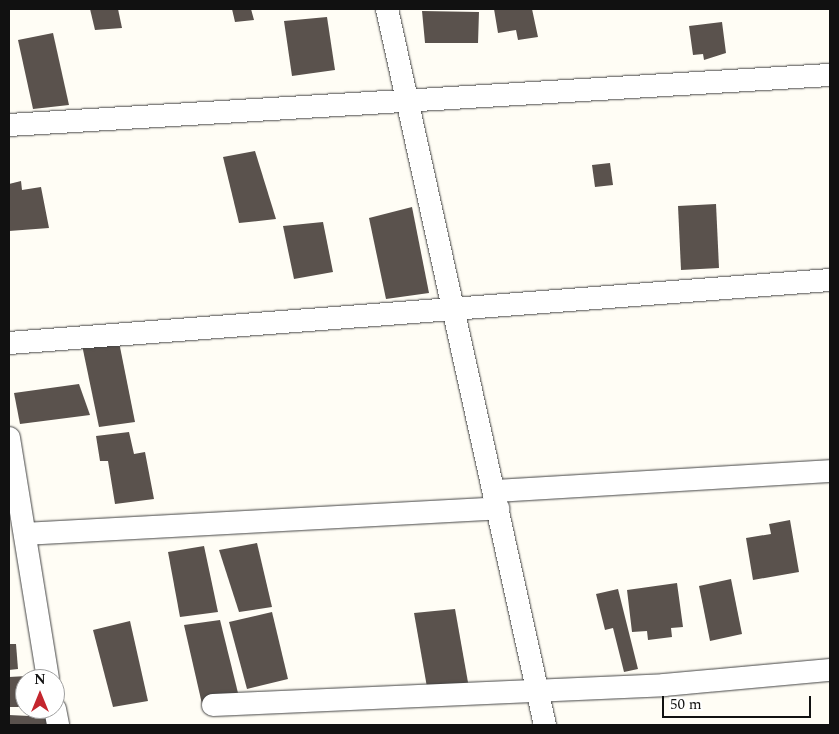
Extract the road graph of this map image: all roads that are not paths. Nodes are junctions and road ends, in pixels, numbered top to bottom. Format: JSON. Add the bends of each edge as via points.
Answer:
{"nodes":[{"id":1,"x":387,"y":9,"type":"edge"},
{"id":2,"x":830,"y":75,"type":"edge"},
{"id":3,"x":409,"y":99,"type":"junction"},
{"id":4,"x":9,"y":125,"type":"edge"},
{"id":5,"x":830,"y":280,"type":"edge"},
{"id":6,"x":454,"y":306,"type":"junction"},
{"id":7,"x":9,"y":342,"type":"edge"},
{"id":8,"x":9,"y":438,"type":"edge"},
{"id":9,"x":830,"y":471,"type":"edge"},
{"id":10,"x":496,"y":499,"type":"junction"},
{"id":11,"x":25,"y":534,"type":"junction"},
{"id":12,"x":46,"y":669,"type":"edge"},
{"id":13,"x":830,"y":670,"type":"edge"},
{"id":14,"x":537,"y":687,"type":"junction"},
{"id":15,"x":213,"y":705,"type":"dead end"},
{"id":16,"x":545,"y":725,"type":"edge"}],
"edges":[{"from":1,"to":3,"type":"street"},
{"from":2,"to":3,"type":"street"},
{"from":3,"to":4,"type":"street"},
{"from":3,"to":6,"type":"street"},
{"from":5,"to":6,"type":"street"},
{"from":6,"to":7,"type":"street"},
{"from":6,"to":10,"type":"street"},
{"from":8,"to":11,"type":"street"},
{"from":9,"to":10,"type":"street"},
{"from":10,"to":11,"type":"street"},
{"from":10,"to":14,"type":"street"},
{"from":11,"to":12,"type":"street"},
{"from":13,"to":14,"type":"street","via":[[664,685]]},
{"from":14,"to":15,"type":"street"},
{"from":14,"to":16,"type":"street"}]}
